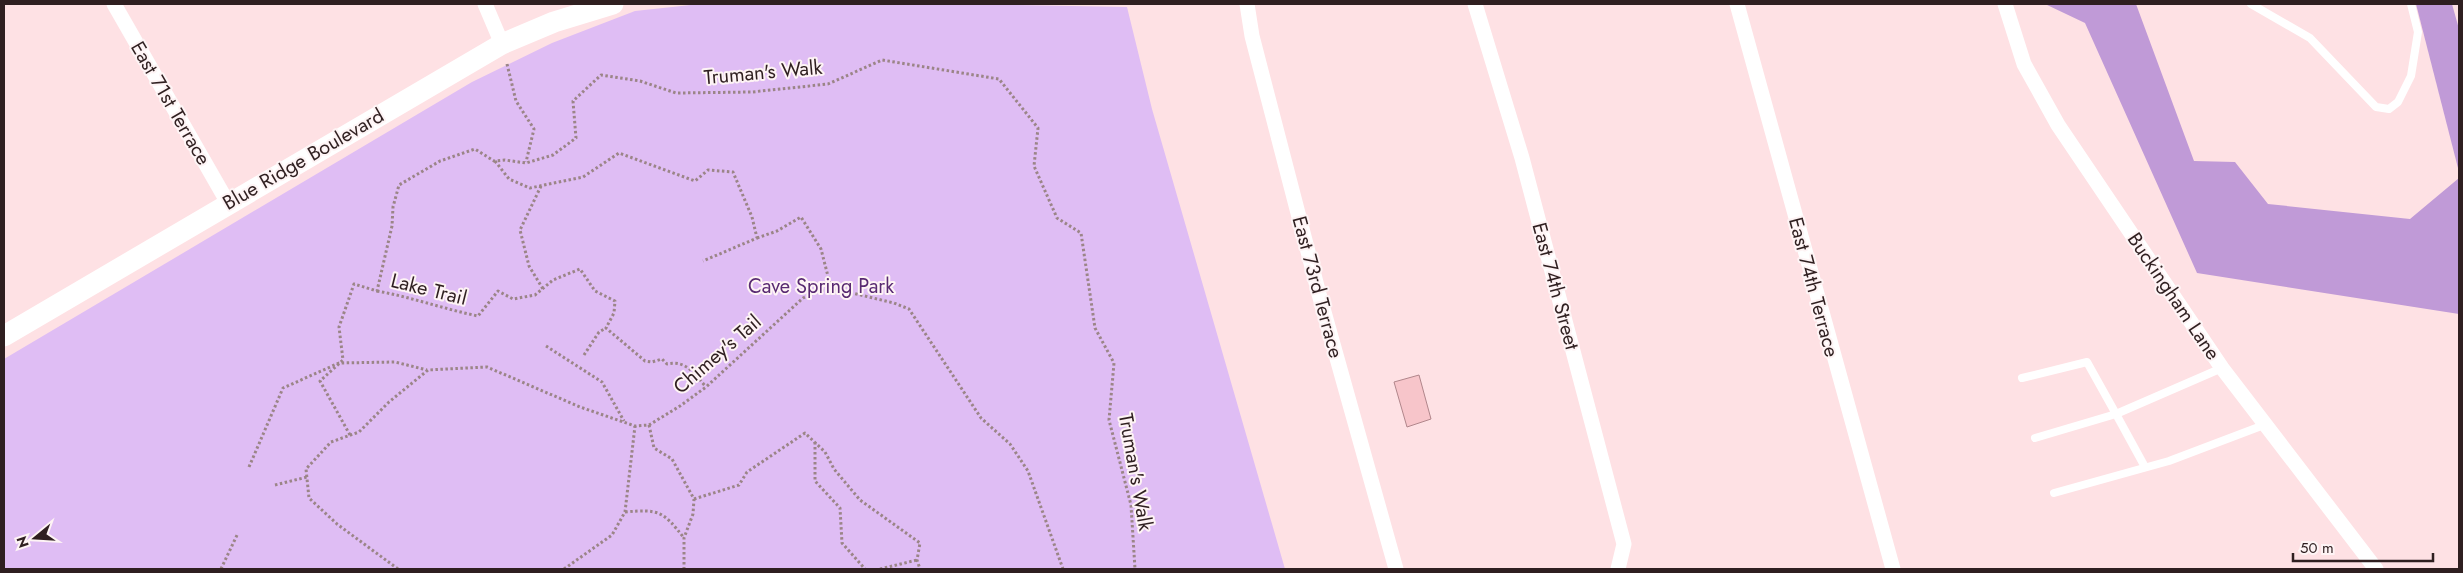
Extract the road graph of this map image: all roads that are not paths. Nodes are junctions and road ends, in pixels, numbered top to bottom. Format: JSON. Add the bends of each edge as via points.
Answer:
{"nodes":[{"id":1,"x":114,"y":4,"type":"edge"},
{"id":2,"x":485,"y":4,"type":"edge"},
{"id":3,"x":613,"y":4,"type":"edge"},
{"id":4,"x":1247,"y":4,"type":"edge"},
{"id":5,"x":1475,"y":4,"type":"edge"},
{"id":6,"x":1737,"y":4,"type":"edge"},
{"id":7,"x":2005,"y":4,"type":"edge"},
{"id":8,"x":2251,"y":4,"type":"edge"},
{"id":9,"x":2410,"y":4,"type":"edge"},
{"id":10,"x":502,"y":44,"type":"junction"},
{"id":11,"x":228,"y":203,"type":"junction"},
{"id":12,"x":4,"y":336,"type":"edge"},
{"id":13,"x":2222,"y":368,"type":"junction"},
{"id":14,"x":2022,"y":378,"type":"dead end"},
{"id":15,"x":2116,"y":414,"type":"junction"},
{"id":16,"x":2264,"y":425,"type":"junction"},
{"id":17,"x":2035,"y":438,"type":"dead end"},
{"id":18,"x":2145,"y":467,"type":"junction"},
{"id":19,"x":2054,"y":493,"type":"dead end"},
{"id":20,"x":1396,"y":569,"type":"edge"},
{"id":21,"x":1618,"y":569,"type":"edge"},
{"id":22,"x":1893,"y":569,"type":"edge"},
{"id":23,"x":2376,"y":569,"type":"edge"}],
"edges":[{"from":1,"to":11,"type":"street","name":"East 71st Terrace"},
{"from":2,"to":10,"type":"street"},
{"from":3,"to":10,"type":"main road","name":"Blue Ridge Boulevard","via":[[554,22]]},
{"from":4,"to":20,"type":"street","name":"East 73rd Terrace","via":[[1252,36],[1320,294]]},
{"from":5,"to":21,"type":"street","name":"East 74th Street","via":[[1522,158],[1624,544]]},
{"from":6,"to":22,"type":"street","name":"East 74th Terrace"},
{"from":7,"to":13,"type":"street","name":"Buckingham Lane","via":[[2024,64],[2058,125]]},
{"from":8,"to":9,"type":"lane","via":[[2310,38],[2376,106],[2389,109],[2398,102],[2411,76],[2418,32]]},
{"from":10,"to":11,"type":"main road","name":"Blue Ridge Boulevard"},
{"from":11,"to":12,"type":"main road","name":"Blue Ridge Boulevard"},
{"from":13,"to":15,"type":"lane"},
{"from":13,"to":16,"type":"street","name":"Buckingham Lane"},
{"from":14,"to":15,"type":"lane","via":[[2086,362]]},
{"from":15,"to":17,"type":"lane"},
{"from":15,"to":18,"type":"lane"},
{"from":16,"to":18,"type":"lane"},
{"from":16,"to":23,"type":"street","name":"Buckingham Lane"},
{"from":18,"to":19,"type":"lane"}]}
